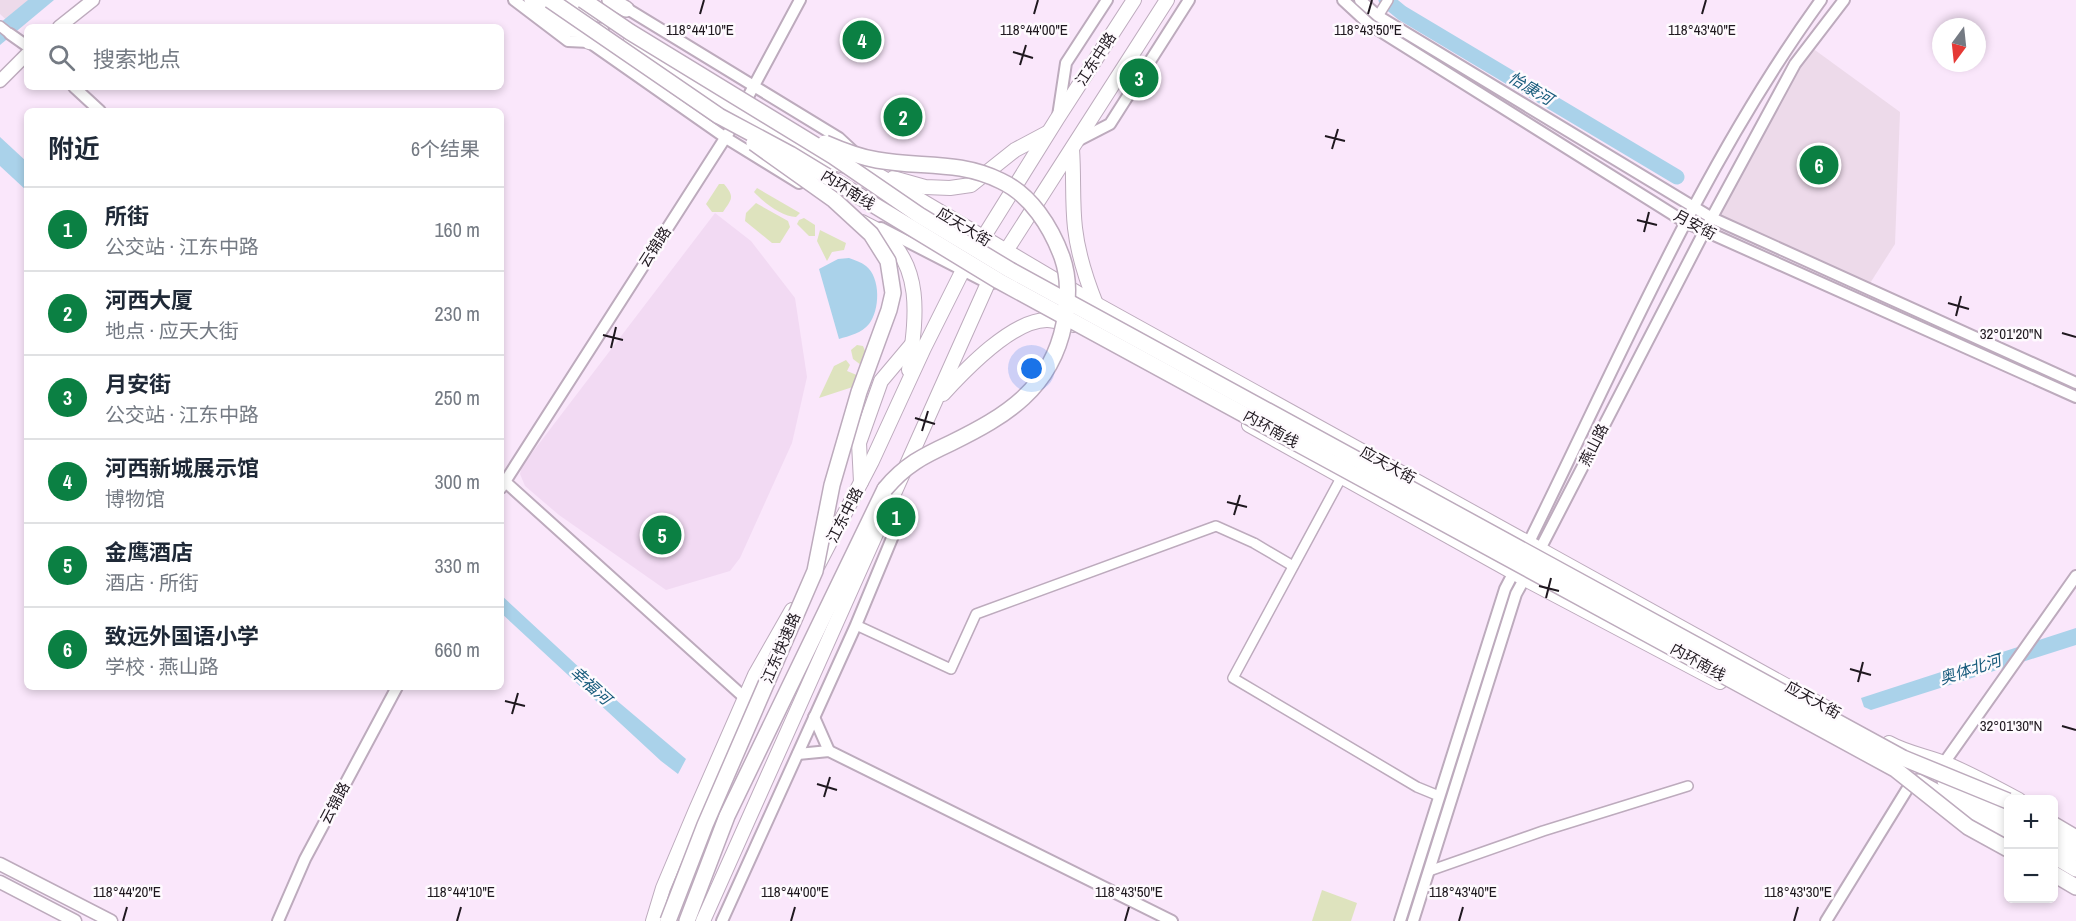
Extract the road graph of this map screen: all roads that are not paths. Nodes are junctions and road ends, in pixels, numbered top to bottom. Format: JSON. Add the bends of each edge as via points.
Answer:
{"nodes":[{"id":1,"x":93,"y":0,"type":"edge"},
{"id":2,"x":514,"y":0,"type":"edge"},
{"id":3,"x":532,"y":0,"type":"edge"},
{"id":4,"x":550,"y":0,"type":"edge"},
{"id":5,"x":561,"y":0,"type":"edge"},
{"id":6,"x":570,"y":0,"type":"edge"},
{"id":7,"x":583,"y":0,"type":"edge"},
{"id":8,"x":800,"y":0,"type":"edge"},
{"id":9,"x":1107,"y":0,"type":"edge"},
{"id":10,"x":1134,"y":0,"type":"edge"},
{"id":11,"x":1167,"y":0,"type":"edge"},
{"id":12,"x":1189,"y":0,"type":"edge"},
{"id":13,"x":1343,"y":0,"type":"edge"},
{"id":14,"x":1360,"y":0,"type":"edge"},
{"id":15,"x":1388,"y":0,"type":"edge"},
{"id":16,"x":1821,"y":0,"type":"edge"},
{"id":17,"x":1844,"y":0,"type":"edge"},
{"id":18,"x":617,"y":3,"type":"edge"},
{"id":19,"x":1378,"y":16,"type":"junction"},
{"id":20,"x":63,"y":24,"type":"edge"},
{"id":21,"x":0,"y":26,"type":"edge"},
{"id":22,"x":608,"y":32,"type":"junction"},
{"id":23,"x":10,"y":34,"type":"joint"},
{"id":24,"x":589,"y":42,"type":"junction"},
{"id":25,"x":24,"y":44,"type":"edge"},
{"id":26,"x":24,"y":57,"type":"edge"},
{"id":27,"x":0,"y":81,"type":"edge"},
{"id":28,"x":755,"y":86,"type":"junction"},
{"id":29,"x":77,"y":90,"type":"edge"},
{"id":30,"x":97,"y":108,"type":"edge"},
{"id":31,"x":746,"y":112,"type":"junction"},
{"id":32,"x":719,"y":116,"type":"junction"},
{"id":33,"x":1057,"y":119,"type":"junction"},
{"id":34,"x":1049,"y":132,"type":"junction"},
{"id":35,"x":726,"y":138,"type":"junction"},
{"id":36,"x":1074,"y":145,"type":"junction"},
{"id":37,"x":878,"y":175,"type":"junction"},
{"id":38,"x":835,"y":205,"type":"junction"},
{"id":39,"x":1693,"y":207,"type":"junction"},
{"id":40,"x":1712,"y":218,"type":"junction"},
{"id":41,"x":1685,"y":222,"type":"junction"},
{"id":42,"x":1704,"y":232,"type":"junction"},
{"id":43,"x":982,"y":238,"type":"junction"},
{"id":44,"x":1006,"y":251,"type":"junction"},
{"id":45,"x":971,"y":256,"type":"junction"},
{"id":46,"x":963,"y":270,"type":"junction"},
{"id":47,"x":995,"y":270,"type":"junction"},
{"id":48,"x":988,"y":283,"type":"junction"},
{"id":49,"x":1010,"y":283,"type":"junction"},
{"id":50,"x":1096,"y":304,"type":"junction"},
{"id":51,"x":1077,"y":326,"type":"junction"},
{"id":52,"x":912,"y":343,"type":"junction"},
{"id":53,"x":908,"y":383,"type":"junction"},
{"id":54,"x":2076,"y":383,"type":"edge"},
{"id":55,"x":2076,"y":397,"type":"edge"},
{"id":56,"x":934,"y":405,"type":"junction"},
{"id":57,"x":1341,"y":478,"type":"junction"},
{"id":58,"x":504,"y":479,"type":"edge"},
{"id":59,"x":861,"y":483,"type":"junction"},
{"id":60,"x":504,"y":484,"type":"edge"},
{"id":61,"x":888,"y":493,"type":"junction"},
{"id":62,"x":1534,"y":545,"type":"junction"},
{"id":63,"x":1293,"y":566,"type":"junction"},
{"id":64,"x":1519,"y":576,"type":"junction"},
{"id":65,"x":2076,"y":576,"type":"edge"},
{"id":66,"x":856,"y":625,"type":"junction"},
{"id":67,"x":395,"y":690,"type":"edge"},
{"id":68,"x":745,"y":698,"type":"junction"},
{"id":69,"x":814,"y":717,"type":"junction"},
{"id":70,"x":829,"y":751,"type":"junction"},
{"id":71,"x":798,"y":754,"type":"junction"},
{"id":72,"x":1900,"y":759,"type":"junction"},
{"id":73,"x":1944,"y":763,"type":"junction"},
{"id":74,"x":1911,"y":783,"type":"junction"},
{"id":75,"x":1688,"y":786,"type":"dead end"},
{"id":76,"x":2010,"y":795,"type":"edge"},
{"id":77,"x":1439,"y":796,"type":"junction"},
{"id":78,"x":2004,"y":799,"type":"edge"},
{"id":79,"x":2004,"y":807,"type":"edge"},
{"id":80,"x":2004,"y":813,"type":"edge"},
{"id":81,"x":2058,"y":820,"type":"edge"},
{"id":82,"x":2058,"y":827,"type":"edge"},
{"id":83,"x":2004,"y":828,"type":"edge"},
{"id":84,"x":2076,"y":830,"type":"edge"},
{"id":85,"x":2004,"y":835,"type":"edge"},
{"id":86,"x":2058,"y":836,"type":"edge"},
{"id":87,"x":2076,"y":838,"type":"edge"},
{"id":88,"x":2058,"y":842,"type":"edge"},
{"id":89,"x":2076,"y":846,"type":"edge"},
{"id":90,"x":2004,"y":847,"type":"edge"},
{"id":91,"x":2076,"y":853,"type":"edge"},
{"id":92,"x":2058,"y":858,"type":"edge"},
{"id":93,"x":0,"y":864,"type":"edge"},
{"id":94,"x":2058,"y":864,"type":"edge"},
{"id":95,"x":2076,"y":868,"type":"edge"},
{"id":96,"x":1429,"y":871,"type":"junction"},
{"id":97,"x":2076,"y":875,"type":"edge"},
{"id":98,"x":2058,"y":876,"type":"edge"},
{"id":99,"x":0,"y":882,"type":"edge"},
{"id":100,"x":2076,"y":887,"type":"edge"},
{"id":101,"x":75,"y":921,"type":"edge"},
{"id":102,"x":111,"y":921,"type":"edge"},
{"id":103,"x":278,"y":921,"type":"edge"},
{"id":104,"x":653,"y":921,"type":"edge"},
{"id":105,"x":668,"y":921,"type":"edge"},
{"id":106,"x":687,"y":921,"type":"edge"},
{"id":107,"x":703,"y":921,"type":"edge"},
{"id":108,"x":722,"y":921,"type":"edge"},
{"id":109,"x":1172,"y":921,"type":"edge"},
{"id":110,"x":1400,"y":921,"type":"edge"},
{"id":111,"x":1413,"y":921,"type":"edge"},
{"id":112,"x":1826,"y":921,"type":"edge"}],
"edges":[{"from":1,"to":20,"type":"main road"},
{"from":2,"to":24,"type":"street","via":[[568,41]]},
{"from":3,"to":22,"type":"highway","via":[[570,29]]},
{"from":4,"to":32,"type":"highway","name":"内环南线","bridge":true},
{"from":5,"to":22,"type":"main road","name":"应天大街"},
{"from":6,"to":31,"type":"main road","name":"应天大街"},
{"from":7,"to":31,"type":"highway","name":"内环南线","bridge":true},
{"from":8,"to":28,"type":"street","name":"云锦路"},
{"from":9,"to":33,"type":"street","name":"江东中路","via":[[1066,63]]},
{"from":10,"to":33,"type":"main road","name":"江东中路"},
{"from":11,"to":36,"type":"main road","name":"江东中路"},
{"from":12,"to":36,"type":"street","via":[[1110,124]]},
{"from":13,"to":41,"type":"street","name":"月安街","via":[[1369,24]]},
{"from":14,"to":19,"type":"street"},
{"from":15,"to":19,"type":"street"},
{"from":16,"to":39,"type":"street","name":"燕山路","via":[[1783,52]]},
{"from":17,"to":40,"type":"street","name":"燕山路","via":[[1795,64]]},
{"from":18,"to":28,"type":"street","name":"应天大街"},
{"from":19,"to":39,"type":"street"},
{"from":21,"to":23,"type":"street"},
{"from":22,"to":31,"type":"main road","name":"应天大街"},
{"from":23,"to":25,"type":"street"},
{"from":24,"to":31,"type":"main road","via":[[608,44]]},
{"from":24,"to":35,"type":"street"},
{"from":26,"to":27,"type":"main road"},
{"from":28,"to":31,"type":"street","name":"云锦路"},
{"from":28,"to":37,"type":"street","name":"应天大街","via":[[839,138]]},
{"from":29,"to":30,"type":"street"},
{"from":31,"to":35,"type":"street","name":"云锦路"},
{"from":31,"to":37,"type":"main road","name":"应天大街","via":[[823,160]]},
{"from":31,"to":45,"type":"main road","name":"应天大街"},
{"from":31,"to":61,"type":"highway","name":"江东快速路","bridge":true,"via":[[877,160],[980,171],[1028,200],[1056,240],[1068,291],[1060,343],[1043,377],[1009,409],[923,455],[897,474]]},
{"from":31,"to":72,"type":"highway","name":"内环南线","bridge":true,"via":[[833,156],[919,215],[1010,270]]},
{"from":32,"to":72,"type":"highway","name":"内环南线","bridge":true,"via":[[790,154],[999,281]]},
{"from":32,"to":105,"type":"highway","name":"江东快速路","bridge":true,"via":[[834,200],[871,234],[890,269],[893,293],[832,485],[815,571],[705,825]]},
{"from":33,"to":34,"type":"main road","name":"江东中路"},
{"from":34,"to":37,"type":"main road","via":[[1015,150],[971,185],[925,187]]},
{"from":34,"to":43,"type":"main road","name":"江东中路"},
{"from":35,"to":38,"type":"street"},
{"from":35,"to":58,"type":"street","name":"云锦路"},
{"from":36,"to":44,"type":"main road","name":"江东中路"},
{"from":36,"to":50,"type":"main road","via":[[1078,250]]},
{"from":37,"to":43,"type":"main road","name":"应天大街"},
{"from":38,"to":46,"type":"street"},
{"from":38,"to":52,"type":"main road","via":[[883,234],[902,256],[913,279]]},
{"from":39,"to":40,"type":"street"},
{"from":39,"to":41,"type":"street","name":"燕山路"},
{"from":40,"to":42,"type":"street","name":"燕山路"},
{"from":40,"to":54,"type":"street"},
{"from":41,"to":42,"type":"street","name":"月安街"},
{"from":41,"to":62,"type":"street","name":"燕山路"},
{"from":42,"to":55,"type":"street","name":"月安街"},
{"from":42,"to":62,"type":"street","name":"燕山路"},
{"from":43,"to":44,"type":"main road","name":"应天大街"},
{"from":43,"to":45,"type":"main road","name":"江东中路"},
{"from":44,"to":47,"type":"main road","name":"江东中路"},
{"from":44,"to":50,"type":"main road","name":"应天大街"},
{"from":45,"to":46,"type":"main road","name":"江东中路"},
{"from":45,"to":47,"type":"main road","name":"应天大街"},
{"from":46,"to":48,"type":"street"},
{"from":46,"to":53,"type":"main road","name":"江东中路"},
{"from":47,"to":48,"type":"main road","name":"江东中路"},
{"from":47,"to":49,"type":"main road","name":"应天大街"},
{"from":48,"to":49,"type":"street"},
{"from":48,"to":56,"type":"main road","name":"江东中路"},
{"from":49,"to":51,"type":"main road","name":"应天大街"},
{"from":50,"to":62,"type":"main road","name":"应天大街"},
{"from":51,"to":56,"type":"main road","via":[[1046,320],[1024,326],[1003,338]]},
{"from":51,"to":57,"type":"main road","name":"应天大街"},
{"from":52,"to":53,"type":"main road"},
{"from":52,"to":59,"type":"main road","via":[[881,381],[859,443]]},
{"from":53,"to":59,"type":"main road","name":"江东中路"},
{"from":56,"to":61,"type":"main road","name":"江东中路"},
{"from":57,"to":63,"type":"street"},
{"from":57,"to":64,"type":"main road","name":"应天大街"},
{"from":59,"to":68,"type":"main road","name":"江东中路"},
{"from":60,"to":68,"type":"street"},
{"from":61,"to":66,"type":"street","name":"江东中路","via":[[895,531]]},
{"from":61,"to":106,"type":"highway","name":"江东快速路","via":[[727,816]]},
{"from":61,"to":107,"type":"main road","name":"江东中路"},
{"from":62,"to":64,"type":"street","name":"燕山路"},
{"from":62,"to":72,"type":"main road","name":"应天大街"},
{"from":63,"to":66,"type":"street","via":[[1216,526],[976,614],[951,669]]},
{"from":63,"to":77,"type":"street","via":[[1233,678],[1417,787]]},
{"from":64,"to":74,"type":"main road","name":"应天大街"},
{"from":64,"to":77,"type":"street","name":"燕山路","via":[[1505,589]]},
{"from":64,"to":96,"type":"street","name":"燕山路"},
{"from":65,"to":73,"type":"street"},
{"from":66,"to":69,"type":"street","name":"江东中路"},
{"from":67,"to":103,"type":"street","name":"云锦路","via":[[305,859]]},
{"from":68,"to":104,"type":"main road","name":"江东中路","via":[[663,888]]},
{"from":69,"to":70,"type":"street"},
{"from":69,"to":71,"type":"street","name":"江东中路"},
{"from":70,"to":71,"type":"street"},
{"from":70,"to":109,"type":"street"},
{"from":71,"to":108,"type":"street","name":"江东中路"},
{"from":72,"to":73,"type":"main road","name":"应天大街"},
{"from":72,"to":78,"type":"highway","bridge":true},
{"from":72,"to":79,"type":"main road","name":"应天大街"},
{"from":72,"to":80,"type":"highway","name":"内环南线","bridge":true},
{"from":72,"to":83,"type":"highway","name":"内环南线","bridge":true},
{"from":72,"to":90,"type":"highway","bridge":true,"via":[[1968,827]]},
{"from":73,"to":76,"type":"main road","name":"应天大街"},
{"from":74,"to":85,"type":"main road","name":"应天大街"},
{"from":74,"to":112,"type":"street"},
{"from":75,"to":96,"type":"street"},
{"from":77,"to":110,"type":"street","name":"燕山路"},
{"from":81,"to":84,"type":"main road"},
{"from":82,"to":87,"type":"highway"},
{"from":86,"to":89,"type":"main road"},
{"from":88,"to":91,"type":"highway"},
{"from":92,"to":95,"type":"highway"},
{"from":93,"to":102,"type":"main road"},
{"from":94,"to":97,"type":"main road"},
{"from":96,"to":111,"type":"street","name":"燕山路"},
{"from":98,"to":100,"type":"highway"},
{"from":99,"to":101,"type":"main road"}]}
